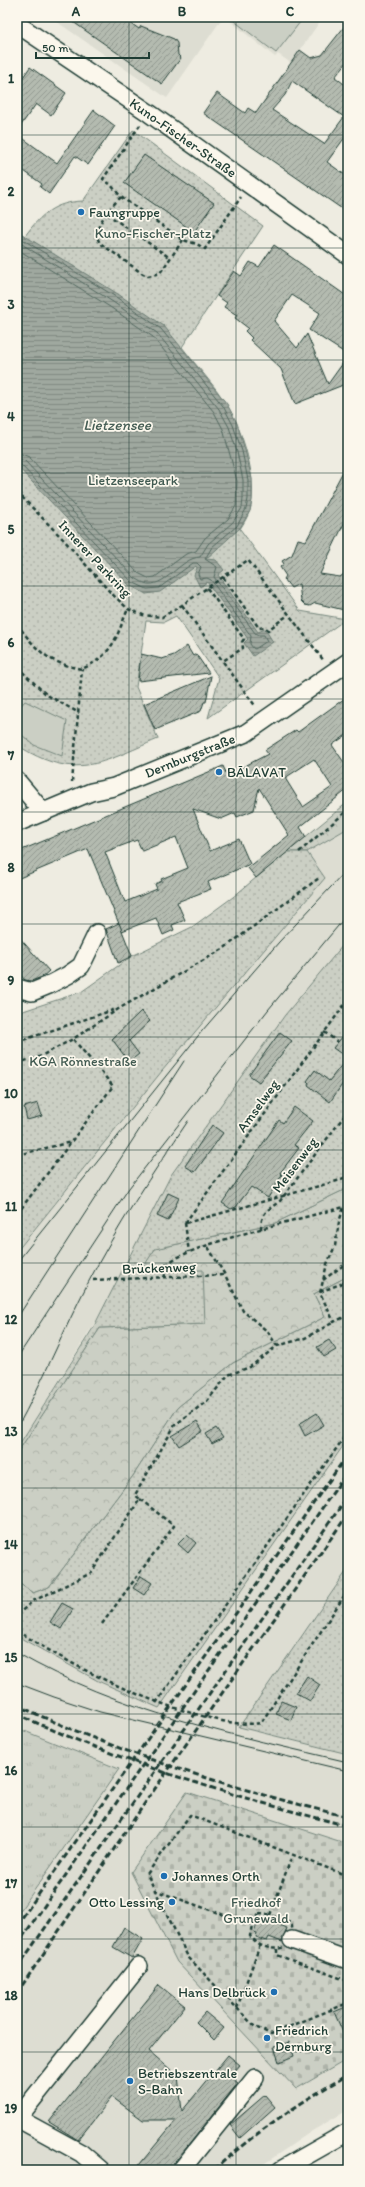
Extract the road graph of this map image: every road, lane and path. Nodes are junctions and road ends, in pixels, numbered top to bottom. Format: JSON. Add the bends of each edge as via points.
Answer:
{"nodes":[{"id":1,"x":17,"y":24,"type":"edge"},
{"id":2,"x":149,"y":113,"type":"junction"},
{"id":3,"x":250,"y":184,"type":"junction"},
{"id":4,"x":121,"y":197,"type":"junction"},
{"id":5,"x":107,"y":214,"type":"junction"},
{"id":6,"x":183,"y":240,"type":"junction"},
{"id":7,"x":348,"y":255,"type":"edge"},
{"id":8,"x":170,"y":258,"type":"junction"},
{"id":9,"x":17,"y":492,"type":"edge"},
{"id":10,"x":222,"y":578,"type":"junction"},
{"id":11,"x":209,"y":587,"type":"junction"},
{"id":12,"x":182,"y":606,"type":"junction"},
{"id":13,"x":128,"y":609,"type":"junction"},
{"id":14,"x":288,"y":615,"type":"junction"},
{"id":15,"x":17,"y":624,"type":"edge"},
{"id":16,"x":223,"y":661,"type":"junction"},
{"id":17,"x":348,"y":662,"type":"edge"},
{"id":18,"x":17,"y":667,"type":"edge"},
{"id":19,"x":82,"y":669,"type":"junction"},
{"id":20,"x":332,"y":673,"type":"junction"},
{"id":21,"x":245,"y":692,"type":"dead end"},
{"id":22,"x":79,"y":713,"type":"junction"},
{"id":23,"x":17,"y":781,"type":"edge"},
{"id":24,"x":70,"y":801,"type":"junction"},
{"id":25,"x":348,"y":810,"type":"edge"},
{"id":26,"x":43,"y":812,"type":"junction"},
{"id":27,"x":17,"y":823,"type":"edge"},
{"id":28,"x":299,"y":852,"type":"dead end"},
{"id":29,"x":319,"y":878,"type":"dead end"},
{"id":30,"x":97,"y":933,"type":"dead end"},
{"id":31,"x":17,"y":988,"type":"edge"},
{"id":32,"x":348,"y":1000,"type":"edge"},
{"id":33,"x":120,"y":1008,"type":"junction"},
{"id":34,"x":324,"y":1032,"type":"junction"},
{"id":35,"x":72,"y":1039,"type":"junction"},
{"id":36,"x":17,"y":1042,"type":"edge"},
{"id":37,"x":338,"y":1042,"type":"dead end"},
{"id":38,"x":17,"y":1063,"type":"edge"},
{"id":39,"x":348,"y":1111,"type":"edge"},
{"id":40,"x":71,"y":1142,"type":"junction"},
{"id":41,"x":17,"y":1155,"type":"edge"},
{"id":42,"x":348,"y":1176,"type":"edge"},
{"id":43,"x":284,"y":1196,"type":"junction"},
{"id":44,"x":348,"y":1203,"type":"edge"},
{"id":45,"x":344,"y":1207,"type":"junction"},
{"id":46,"x":17,"y":1214,"type":"edge"},
{"id":47,"x":186,"y":1223,"type":"junction"},
{"id":48,"x":260,"y":1229,"type":"junction"},
{"id":49,"x":208,"y":1247,"type":"junction"},
{"id":50,"x":189,"y":1252,"type":"junction"},
{"id":51,"x":348,"y":1262,"type":"edge"},
{"id":52,"x":225,"y":1275,"type":"junction"},
{"id":53,"x":165,"y":1278,"type":"junction"},
{"id":54,"x":93,"y":1280,"type":"dead end"},
{"id":55,"x":323,"y":1280,"type":"junction"},
{"id":56,"x":348,"y":1280,"type":"edge"},
{"id":57,"x":320,"y":1292,"type":"junction"},
{"id":58,"x":348,"y":1315,"type":"edge"},
{"id":59,"x":334,"y":1322,"type":"junction"},
{"id":60,"x":277,"y":1346,"type":"junction"},
{"id":61,"x":348,"y":1432,"type":"edge"},
{"id":62,"x":140,"y":1499,"type":"junction"},
{"id":63,"x":348,"y":1590,"type":"edge"},
{"id":64,"x":17,"y":1615,"type":"edge"},
{"id":65,"x":102,"y":1624,"type":"dead end"},
{"id":66,"x":17,"y":1631,"type":"edge"},
{"id":67,"x":156,"y":1703,"type":"junction"},
{"id":68,"x":292,"y":1856,"type":"junction"},
{"id":69,"x":348,"y":1876,"type":"edge"},
{"id":70,"x":153,"y":1889,"type":"junction"},
{"id":71,"x":252,"y":1925,"type":"junction"},
{"id":72,"x":292,"y":1940,"type":"dead end"},
{"id":73,"x":277,"y":1949,"type":"dead end"},
{"id":74,"x":348,"y":1960,"type":"edge"},
{"id":75,"x":138,"y":1966,"type":"dead end"},
{"id":76,"x":348,"y":1981,"type":"edge"},
{"id":77,"x":348,"y":2003,"type":"edge"},
{"id":78,"x":237,"y":2009,"type":"junction"},
{"id":79,"x":255,"y":2078,"type":"dead end"},
{"id":80,"x":17,"y":2119,"type":"edge"},
{"id":81,"x":348,"y":2132,"type":"edge"},
{"id":82,"x":101,"y":2170,"type":"edge"},
{"id":83,"x":181,"y":2170,"type":"edge"},
{"id":84,"x":281,"y":2170,"type":"edge"}],
"edges":[{"from":1,"to":2,"type":"street","name":"Kuno-Fischer-Straße"},
{"from":2,"to":3,"type":"street","name":"Kuno-Fischer-Straße"},
{"from":2,"to":4,"type":"path","via":[[103,179]]},
{"from":3,"to":6,"type":"path","via":[[205,249]]},
{"from":3,"to":7,"type":"street","name":"Kuno-Fischer-Straße"},
{"from":4,"to":5,"type":"path"},
{"from":4,"to":6,"type":"path"},
{"from":5,"to":8,"type":"path"},
{"from":5,"to":8,"type":"path","via":[[96,231],[97,239],[143,274],[148,276],[160,273]]},
{"from":6,"to":8,"type":"path"},
{"from":9,"to":13,"type":"path","name":"Innerer Parkring"},
{"from":10,"to":11,"type":"path"},
{"from":10,"to":14,"type":"path","via":[[259,628],[265,627],[268,630]]},
{"from":10,"to":14,"type":"path","via":[[248,560]]},
{"from":11,"to":12,"type":"path"},
{"from":11,"to":16,"type":"path","via":[[244,639],[242,648]]},
{"from":12,"to":13,"type":"path","name":"Innerer Parkring","via":[[162,617],[144,615]]},
{"from":12,"to":16,"type":"path"},
{"from":13,"to":19,"type":"path","via":[[114,645],[97,662]]},
{"from":14,"to":20,"type":"path"},
{"from":15,"to":19,"type":"path","via":[[42,654],[55,662]]},
{"from":16,"to":21,"type":"path"},
{"from":17,"to":20,"type":"street","name":"Dernburgstraße"},
{"from":18,"to":22,"type":"path","via":[[47,695]]},
{"from":19,"to":22,"type":"path"},
{"from":20,"to":24,"type":"street","name":"Dernburgstraße","via":[[246,733],[114,787],[91,792]]},
{"from":22,"to":24,"type":"path"},
{"from":23,"to":26,"type":"street"},
{"from":24,"to":26,"type":"street","name":"Dernburgstraße"},
{"from":25,"to":28,"type":"path"},
{"from":26,"to":27,"type":"street","name":"Dernburgstraße"},
{"from":29,"to":33,"type":"path","via":[[223,949]]},
{"from":30,"to":31,"type":"street","via":[[81,966],[68,975],[32,992]]},
{"from":32,"to":34,"type":"path","name":"Amselweg"},
{"from":33,"to":35,"type":"path"},
{"from":33,"to":36,"type":"path"},
{"from":34,"to":37,"type":"path"},
{"from":34,"to":47,"type":"path","name":"Amselweg"},
{"from":35,"to":38,"type":"path","via":[[38,1057]]},
{"from":35,"to":40,"type":"path","via":[[113,1086]]},
{"from":39,"to":43,"type":"path","name":"Meisenweg"},
{"from":40,"to":41,"type":"path"},
{"from":40,"to":46,"type":"path"},
{"from":42,"to":43,"type":"path"},
{"from":43,"to":47,"type":"path"},
{"from":43,"to":48,"type":"path","name":"Meisenweg","via":[[261,1218]]},
{"from":44,"to":45,"type":"path"},
{"from":45,"to":48,"type":"path"},
{"from":45,"to":55,"type":"path","via":[[335,1246]]},
{"from":47,"to":50,"type":"path"},
{"from":48,"to":49,"type":"path"},
{"from":49,"to":50,"type":"path"},
{"from":49,"to":52,"type":"path"},
{"from":50,"to":53,"type":"path","via":[[167,1263],[164,1268]]},
{"from":51,"to":55,"type":"path"},
{"from":52,"to":53,"type":"path","name":"Brückenweg"},
{"from":52,"to":60,"type":"path","via":[[243,1311],[268,1332]]},
{"from":53,"to":54,"type":"path","name":"Brückenweg"},
{"from":55,"to":57,"type":"path"},
{"from":56,"to":57,"type":"path"},
{"from":57,"to":59,"type":"path"},
{"from":58,"to":59,"type":"path"},
{"from":59,"to":60,"type":"path","via":[[305,1338]]},
{"from":60,"to":62,"type":"path","via":[[250,1368],[228,1375],[207,1401],[175,1425],[134,1495]]},
{"from":61,"to":67,"type":"path"},
{"from":62,"to":64,"type":"path","via":[[91,1573],[33,1601]]},
{"from":62,"to":65,"type":"path","via":[[174,1526]]},
{"from":63,"to":67,"type":"path","via":[[261,1723],[230,1723]]},
{"from":66,"to":67,"type":"path","via":[[100,1679]]},
{"from":68,"to":69,"type":"path"},
{"from":68,"to":70,"type":"path","via":[[190,1815],[148,1872],[147,1876]]},
{"from":68,"to":71,"type":"path","via":[[270,1915],[259,1914]]},
{"from":70,"to":71,"type":"path"},
{"from":70,"to":78,"type":"path","via":[[188,1957]]},
{"from":71,"to":78,"type":"path","via":[[250,1936],[260,1945]]},
{"from":72,"to":74,"type":"street"},
{"from":73,"to":76,"type":"path","via":[[277,1955]]},
{"from":75,"to":80,"type":"street"},
{"from":77,"to":78,"type":"path","via":[[271,2034],[255,2027]]},
{"from":79,"to":83,"type":"street"},
{"from":80,"to":82,"type":"street","via":[[81,2153]]},
{"from":81,"to":84,"type":"street"}]}
